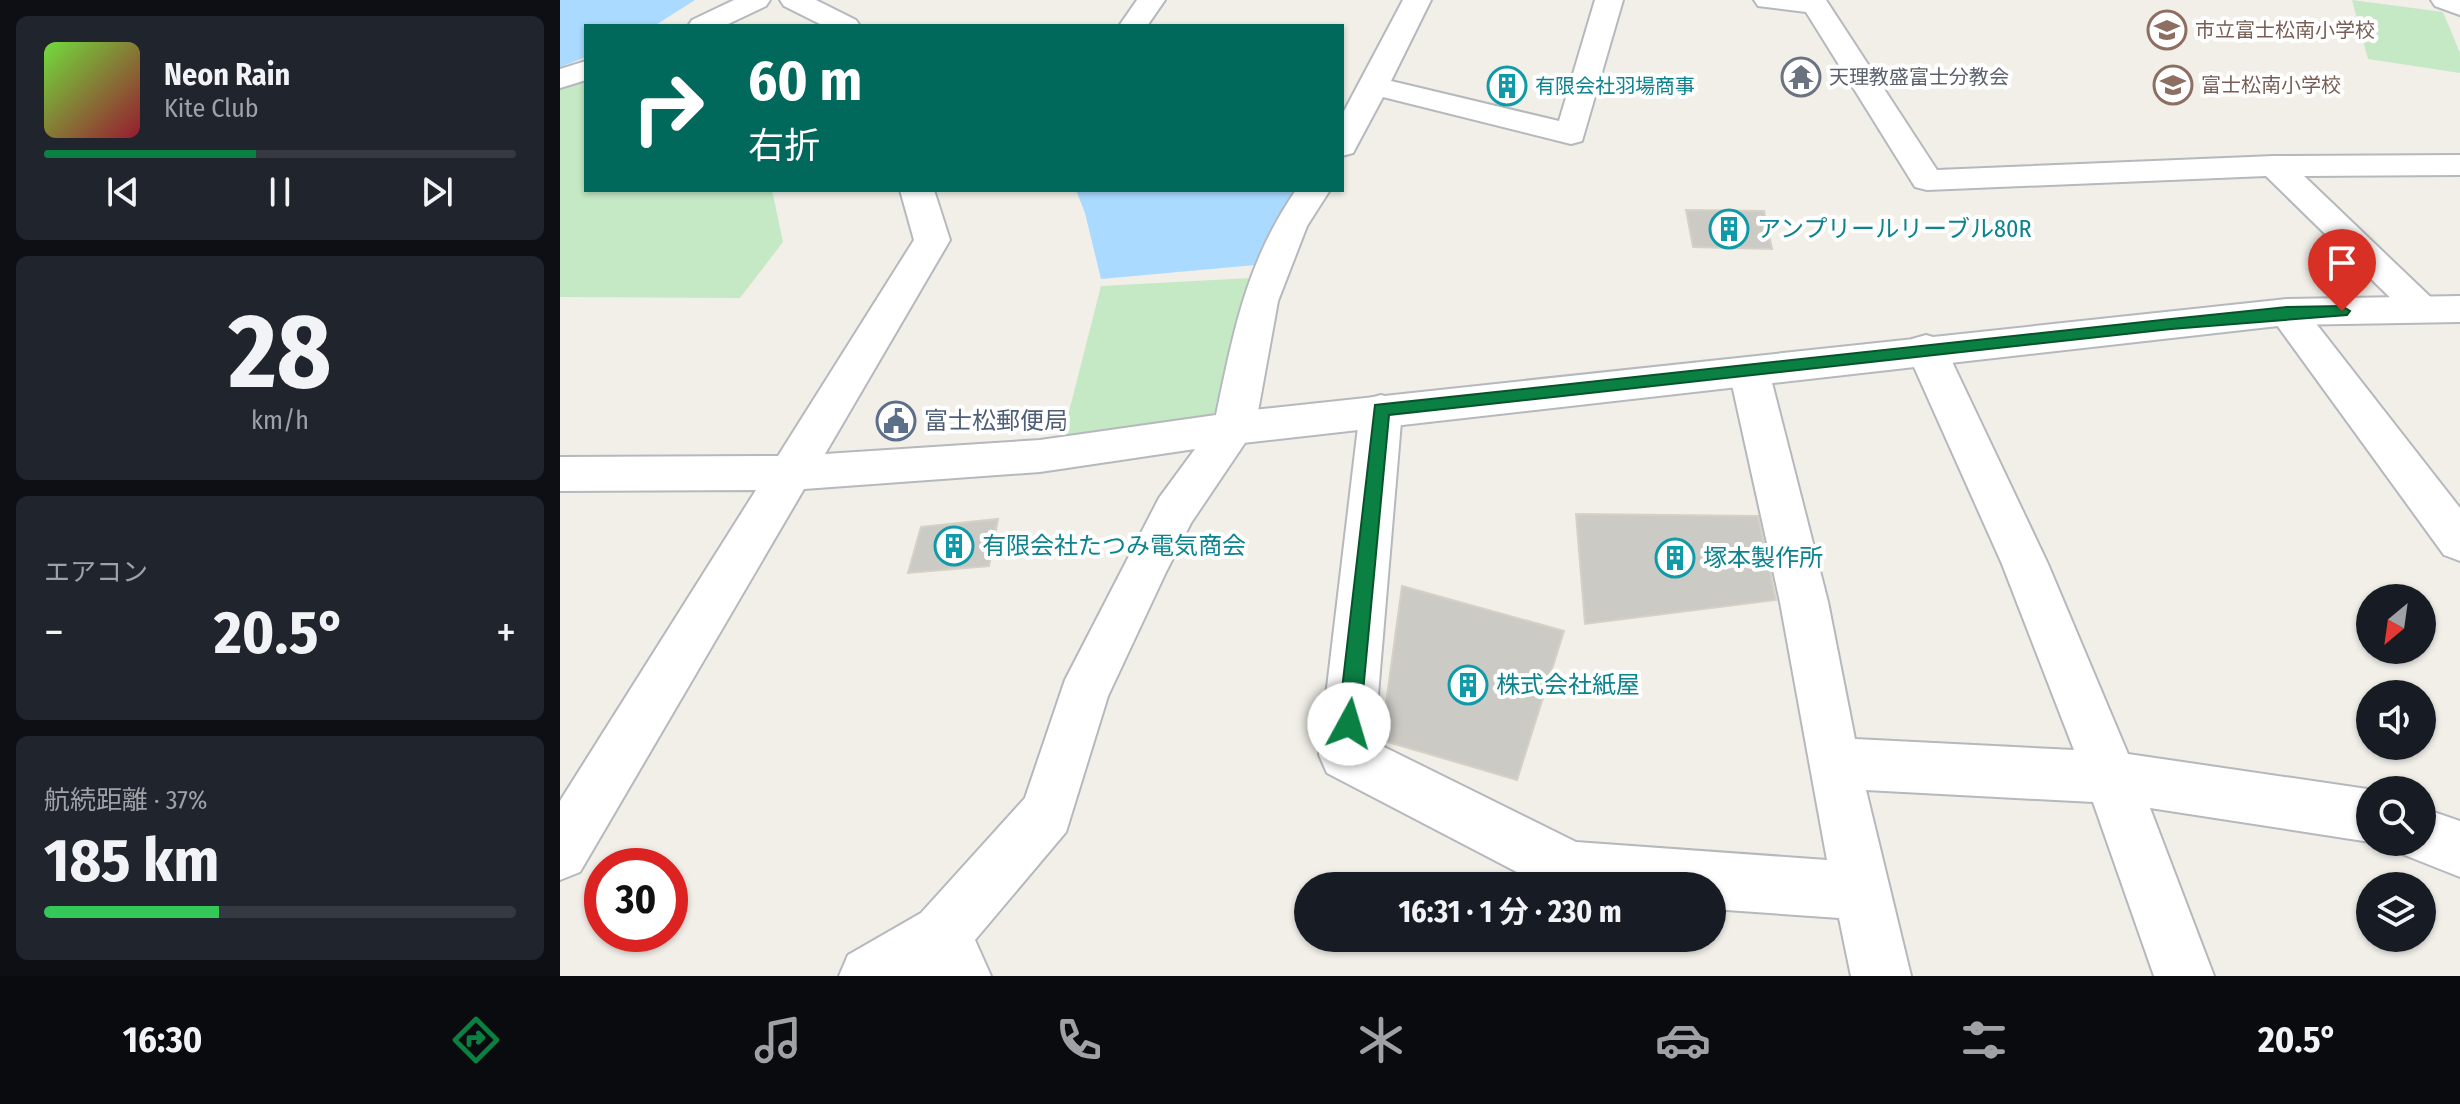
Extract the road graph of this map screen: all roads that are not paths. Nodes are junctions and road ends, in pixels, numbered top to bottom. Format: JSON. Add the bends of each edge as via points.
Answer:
{"nodes":[{"id":1,"x":756,"y":0,"type":"edge"},
{"id":2,"x":794,"y":0,"type":"edge"},
{"id":3,"x":864,"y":0,"type":"edge"},
{"id":4,"x":1151,"y":0,"type":"edge"},
{"id":5,"x":1417,"y":0,"type":"edge"},
{"id":6,"x":1609,"y":0,"type":"edge"},
{"id":7,"x":1768,"y":0,"type":"edge"},
{"id":8,"x":2445,"y":0,"type":"edge"},
{"id":9,"x":1813,"y":2,"type":"edge"},
{"id":10,"x":2460,"y":7,"type":"edge"},
{"id":11,"x":706,"y":24,"type":"edge"},
{"id":12,"x":843,"y":24,"type":"edge"},
{"id":13,"x":1134,"y":24,"type":"edge"},
{"id":14,"x":584,"y":71,"type":"edge"},
{"id":15,"x":560,"y":79,"type":"edge"},
{"id":16,"x":1375,"y":86,"type":"junction"},
{"id":17,"x":1344,"y":140,"type":"edge"},
{"id":18,"x":2460,"y":165,"type":"edge"},
{"id":19,"x":2274,"y":166,"type":"junction"},
{"id":20,"x":918,"y":192,"type":"edge"},
{"id":21,"x":1312,"y":192,"type":"edge"},
{"id":22,"x":2442,"y":309,"type":"edge"},
{"id":23,"x":2287,"y":312,"type":"junction"},
{"id":24,"x":1926,"y":349,"type":"junction"},
{"id":25,"x":1749,"y":371,"type":"junction"},
{"id":26,"x":1381,"y":410,"type":"junction"},
{"id":27,"x":1234,"y":428,"type":"junction"},
{"id":28,"x":788,"y":473,"type":"junction"},
{"id":29,"x":560,"y":474,"type":"edge"},
{"id":30,"x":2460,"y":542,"type":"edge"},
{"id":31,"x":1833,"y":763,"type":"junction"},
{"id":32,"x":2111,"y":777,"type":"junction"},
{"id":33,"x":2356,"y":813,"type":"edge"},
{"id":34,"x":2436,"y":840,"type":"edge"},
{"id":35,"x":2460,"y":849,"type":"edge"},
{"id":36,"x":560,"y":852,"type":"edge"},
{"id":37,"x":1860,"y":891,"type":"junction"},
{"id":38,"x":951,"y":955,"type":"edge"},
{"id":39,"x":869,"y":976,"type":"edge"},
{"id":40,"x":1881,"y":976,"type":"edge"},
{"id":41,"x":2184,"y":976,"type":"edge"}],
"edges":[{"from":1,"to":11,"type":"street"},
{"from":2,"to":12,"type":"street"},
{"from":3,"to":12,"type":"street"},
{"from":4,"to":13,"type":"street"},
{"from":5,"to":16,"type":"street"},
{"from":6,"to":16,"type":"street","via":[[1571,134]]},
{"from":7,"to":9,"type":"street"},
{"from":8,"to":10,"type":"street"},
{"from":9,"to":19,"type":"street","via":[[1927,180]]},
{"from":14,"to":15,"type":"street"},
{"from":16,"to":17,"type":"street"},
{"from":18,"to":19,"type":"street"},
{"from":19,"to":22,"type":"street"},
{"from":20,"to":28,"type":"street","via":[[932,240]]},
{"from":21,"to":27,"type":"street","via":[[1289,226],[1259,301]]},
{"from":22,"to":23,"type":"street"},
{"from":23,"to":24,"type":"street"},
{"from":23,"to":30,"type":"street"},
{"from":24,"to":25,"type":"street"},
{"from":24,"to":32,"type":"street","via":[[2025,564]]},
{"from":25,"to":26,"type":"street"},
{"from":25,"to":31,"type":"street","via":[[1804,602]]},
{"from":26,"to":27,"type":"street"},
{"from":26,"to":37,"type":"street","via":[[1346,755],[1572,870]]},
{"from":27,"to":28,"type":"street","via":[[1040,456]]},
{"from":27,"to":38,"type":"street","via":[[1175,511],[1144,569],[1083,696],[1047,813]]},
{"from":28,"to":29,"type":"street"},
{"from":28,"to":36,"type":"street"},
{"from":31,"to":32,"type":"street"},
{"from":31,"to":37,"type":"street"},
{"from":32,"to":33,"type":"street"},
{"from":32,"to":41,"type":"street"},
{"from":34,"to":35,"type":"street"},
{"from":37,"to":40,"type":"street"},
{"from":38,"to":39,"type":"street"}]}
